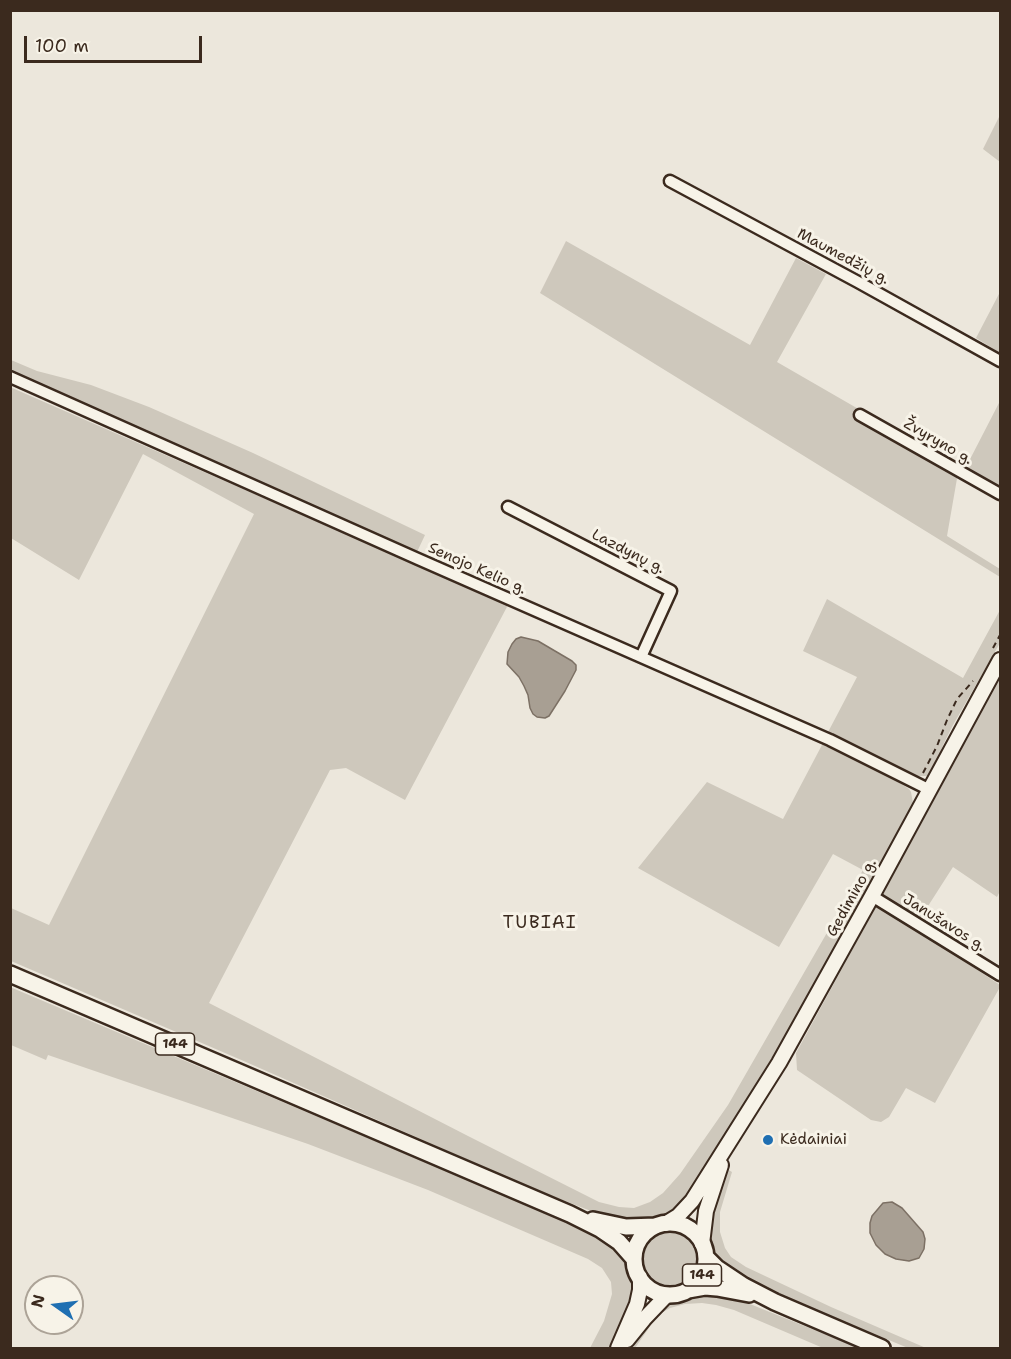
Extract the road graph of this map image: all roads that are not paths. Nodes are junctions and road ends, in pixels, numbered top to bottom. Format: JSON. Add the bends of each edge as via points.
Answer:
{"nodes":[{"id":1,"x":670,"y":181,"type":"dead end"},
{"id":2,"x":1000,"y":361,"type":"edge"},
{"id":3,"x":10,"y":377,"type":"edge"},
{"id":4,"x":860,"y":415,"type":"dead end"},
{"id":5,"x":1000,"y":495,"type":"edge"},
{"id":6,"x":508,"y":507,"type":"dead end"},
{"id":7,"x":641,"y":657,"type":"junction"},
{"id":8,"x":995,"y":657,"type":"edge"},
{"id":9,"x":923,"y":787,"type":"junction"},
{"id":10,"x":872,"y":896,"type":"junction"},
{"id":11,"x":10,"y":974,"type":"edge"},
{"id":12,"x":1000,"y":975,"type":"edge"},
{"id":13,"x":726,"y":1148,"type":"junction"},
{"id":14,"x":570,"y":1214,"type":"junction"},
{"id":15,"x":661,"y":1225,"type":"junction"},
{"id":16,"x":704,"y":1250,"type":"junction"},
{"id":17,"x":634,"y":1259,"type":"junction"},
{"id":18,"x":640,"y":1277,"type":"junction"},
{"id":19,"x":688,"y":1290,"type":"junction"},
{"id":20,"x":667,"y":1295,"type":"junction"},
{"id":21,"x":775,"y":1302,"type":"junction"},
{"id":22,"x":619,"y":1348,"type":"edge"},
{"id":23,"x":882,"y":1348,"type":"edge"}],
"edges":[{"from":1,"to":2,"type":"street","name":"Maumedžių g."},
{"from":3,"to":7,"type":"street","name":"Senojo Kelio g."},
{"from":4,"to":5,"type":"street","name":"Žvyryno g."},
{"from":6,"to":7,"type":"street","name":"Lazdynų g.","via":[[671,591]]},
{"from":7,"to":9,"type":"street","name":"Senojo Kelio g.","via":[[830,740]]},
{"from":8,"to":9,"type":"main road","name":"Gedimino g."},
{"from":9,"to":10,"type":"main road","name":"Gedimino g."},
{"from":10,"to":12,"type":"street","name":"Janušavos g."},
{"from":10,"to":13,"type":"main road","name":"Gedimino g."},
{"from":11,"to":14,"type":"main road","number":"144"},
{"from":13,"to":15,"type":"main road","via":[[692,1201],[678,1216]]},
{"from":13,"to":16,"type":"main road","via":[[706,1210]]},
{"from":14,"to":15,"type":"main road","number":"144","via":[[618,1226]]},
{"from":14,"to":17,"type":"main road","number":"144","via":[[619,1242]]},
{"from":15,"to":16,"type":"main road","number":"144","via":[[688,1228]]},
{"from":15,"to":17,"type":"main road","via":[[643,1235]]},
{"from":16,"to":19,"type":"main road","number":"144","via":[[703,1272]]},
{"from":16,"to":21,"type":"main road","number":"144","via":[[717,1268]]},
{"from":17,"to":18,"type":"main road","number":"144"},
{"from":18,"to":20,"type":"main road","number":"144","via":[[645,1285]]},
{"from":18,"to":22,"type":"main road","via":[[637,1304]]},
{"from":19,"to":20,"type":"main road","number":"144"},
{"from":19,"to":21,"type":"main road","number":"144","via":[[727,1288]]},
{"from":20,"to":22,"type":"main road"},
{"from":21,"to":23,"type":"main road","number":"144"}]}
